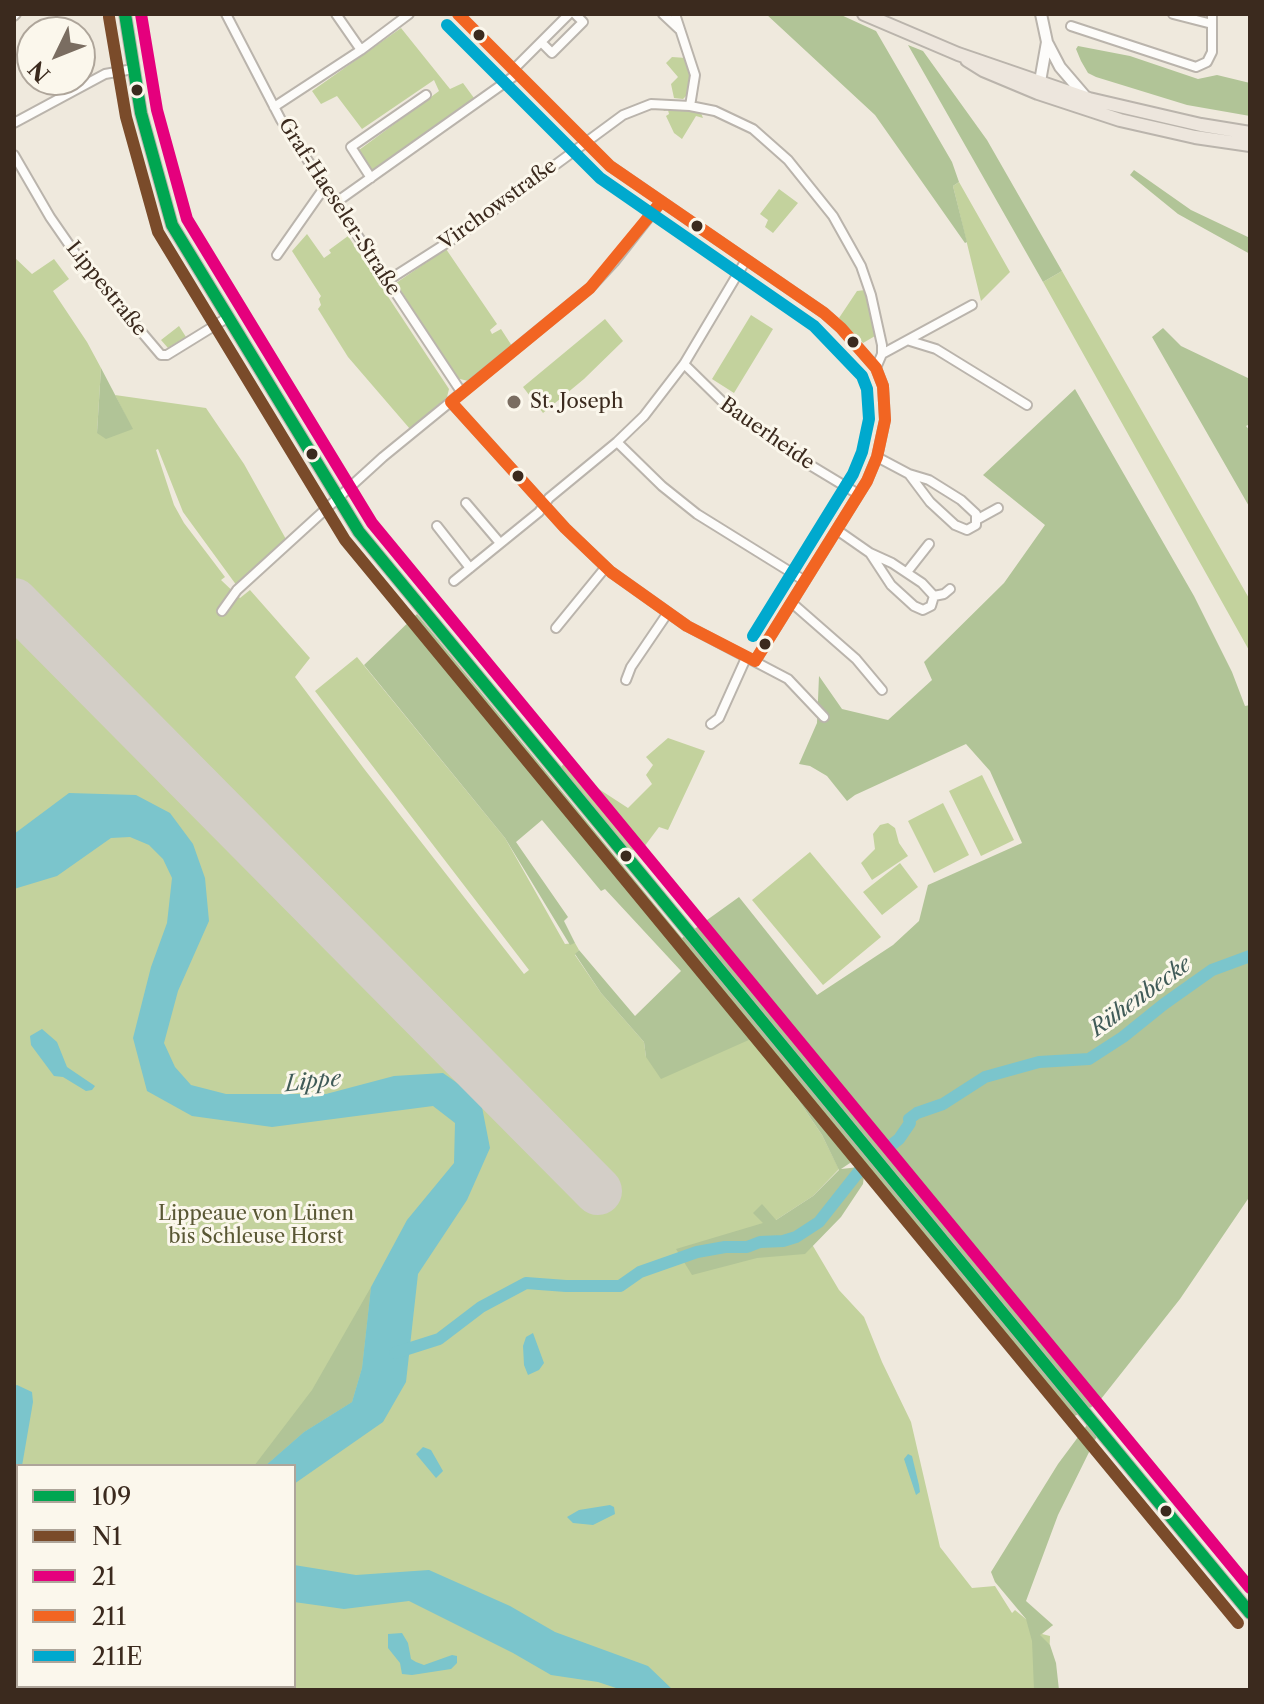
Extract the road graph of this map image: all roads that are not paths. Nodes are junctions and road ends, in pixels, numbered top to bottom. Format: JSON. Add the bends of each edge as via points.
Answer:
{"nodes":[{"id":1,"x":125,"y":14,"type":"edge"},
{"id":2,"x":226,"y":14,"type":"edge"},
{"id":3,"x":336,"y":14,"type":"edge"},
{"id":4,"x":409,"y":14,"type":"edge"},
{"id":5,"x":458,"y":14,"type":"edge"},
{"id":6,"x":572,"y":14,"type":"edge"},
{"id":7,"x":663,"y":14,"type":"edge"},
{"id":8,"x":675,"y":14,"type":"edge"},
{"id":9,"x":865,"y":14,"type":"edge"},
{"id":10,"x":1041,"y":14,"type":"edge"},
{"id":11,"x":1173,"y":14,"type":"edge"},
{"id":12,"x":1212,"y":19,"type":"edge"},
{"id":13,"x":1071,"y":26,"type":"dead end"},
{"id":14,"x":682,"y":33,"type":"junction"},
{"id":15,"x":541,"y":42,"type":"junction"},
{"id":16,"x":1047,"y":42,"type":"junction"},
{"id":17,"x":361,"y":50,"type":"junction"},
{"id":18,"x":133,"y":69,"type":"junction"},
{"id":19,"x":515,"y":72,"type":"junction"},
{"id":20,"x":1039,"y":87,"type":"junction"},
{"id":21,"x":426,"y":95,"type":"dead end"},
{"id":22,"x":1089,"y":99,"type":"junction"},
{"id":23,"x":690,"y":106,"type":"junction"},
{"id":24,"x":274,"y":107,"type":"junction"},
{"id":25,"x":14,"y":123,"type":"edge"},
{"id":26,"x":1250,"y":133,"type":"edge"},
{"id":27,"x":585,"y":142,"type":"junction"},
{"id":28,"x":1250,"y":145,"type":"edge"},
{"id":29,"x":14,"y":155,"type":"edge"},
{"id":30,"x":371,"y":178,"type":"junction"},
{"id":31,"x":324,"y":188,"type":"junction"},
{"id":32,"x":661,"y":202,"type":"junction"},
{"id":33,"x":335,"y":203,"type":"junction"},
{"id":34,"x":277,"y":255,"type":"dead end"},
{"id":35,"x":746,"y":260,"type":"junction"},
{"id":36,"x":387,"y":281,"type":"junction"},
{"id":37,"x":972,"y":305,"type":"dead end"},
{"id":38,"x":227,"y":318,"type":"junction"},
{"id":39,"x":910,"y":341,"type":"junction"},
{"id":40,"x":882,"y":354,"type":"junction"},
{"id":41,"x":684,"y":364,"type":"junction"},
{"id":42,"x":876,"y":368,"type":"junction"},
{"id":43,"x":462,"y":393,"type":"junction"},
{"id":44,"x":451,"y":402,"type":"junction"},
{"id":45,"x":1027,"y":405,"type":"dead end"},
{"id":46,"x":617,"y":442,"type":"junction"},
{"id":47,"x":877,"y":457,"type":"junction"},
{"id":48,"x":909,"y":474,"type":"junction"},
{"id":49,"x":858,"y":494,"type":"junction"},
{"id":50,"x":338,"y":499,"type":"junction"},
{"id":51,"x":466,"y":503,"type":"dead end"},
{"id":52,"x":544,"y":505,"type":"junction"},
{"id":53,"x":998,"y":508,"type":"dead end"},
{"id":54,"x":978,"y":519,"type":"junction"},
{"id":55,"x":437,"y":526,"type":"dead end"},
{"id":56,"x":837,"y":530,"type":"junction"},
{"id":57,"x":500,"y":543,"type":"junction"},
{"id":58,"x":929,"y":544,"type":"dead end"},
{"id":59,"x":870,"y":553,"type":"junction"},
{"id":60,"x":470,"y":568,"type":"junction"},
{"id":61,"x":605,"y":568,"type":"junction"},
{"id":62,"x":907,"y":572,"type":"junction"},
{"id":63,"x":454,"y":581,"type":"dead end"},
{"id":64,"x":805,"y":581,"type":"junction"},
{"id":65,"x":950,"y":589,"type":"dead end"},
{"id":66,"x":934,"y":596,"type":"junction"},
{"id":67,"x":792,"y":603,"type":"junction"},
{"id":68,"x":222,"y":611,"type":"dead end"},
{"id":69,"x":667,"y":614,"type":"junction"},
{"id":70,"x":556,"y":628,"type":"dead end"},
{"id":71,"x":751,"y":660,"type":"junction"},
{"id":72,"x":626,"y":680,"type":"dead end"},
{"id":73,"x":882,"y":690,"type":"dead end"},
{"id":74,"x":824,"y":717,"type":"dead end"},
{"id":75,"x":711,"y":724,"type":"dead end"},
{"id":76,"x":1250,"y":1613,"type":"edge"}],
"edges":[{"from":1,"to":18,"type":"street"},
{"from":2,"to":24,"type":"street","name":"Graf-Haeseler-Straße"},
{"from":3,"to":17,"type":"street"},
{"from":4,"to":17,"type":"street"},
{"from":5,"to":19,"type":"street"},
{"from":6,"to":15,"type":"street"},
{"from":6,"to":15,"type":"street","via":[[583,22],[552,53]]},
{"from":7,"to":14,"type":"street"},
{"from":8,"to":14,"type":"street"},
{"from":9,"to":20,"type":"main road"},
{"from":10,"to":16,"type":"street"},
{"from":11,"to":12,"type":"street"},
{"from":12,"to":13,"type":"street","via":[[1212,52],[1196,67]]},
{"from":14,"to":23,"type":"street","via":[[695,75]]},
{"from":15,"to":19,"type":"street"},
{"from":16,"to":20,"type":"street"},
{"from":16,"to":22,"type":"street","via":[[1067,76]]},
{"from":17,"to":24,"type":"street"},
{"from":18,"to":25,"type":"street","via":[[105,74]]},
{"from":18,"to":38,"type":"street","via":[[167,214]]},
{"from":19,"to":27,"type":"street"},
{"from":19,"to":30,"type":"street"},
{"from":20,"to":22,"type":"main road"},
{"from":20,"to":28,"type":"main road","via":[[1120,120]]},
{"from":21,"to":30,"type":"street","via":[[351,147]]},
{"from":22,"to":26,"type":"main road"},
{"from":23,"to":27,"type":"street","name":"Virchowstraße","via":[[641,106]]},
{"from":23,"to":40,"type":"street","name":"Virchowstraße","via":[[753,129],[818,194],[861,266]]},
{"from":24,"to":31,"type":"street","name":"Graf-Haeseler-Straße"},
{"from":27,"to":32,"type":"street"},
{"from":27,"to":36,"type":"street","name":"Virchowstraße","via":[[467,230]]},
{"from":29,"to":38,"type":"street","name":"Lippestraße","via":[[77,256],[161,355]]},
{"from":30,"to":33,"type":"street"},
{"from":31,"to":33,"type":"street","name":"Graf-Haeseler-Straße"},
{"from":31,"to":34,"type":"street"},
{"from":32,"to":35,"type":"street"},
{"from":32,"to":43,"type":"street","via":[[590,288]]},
{"from":33,"to":36,"type":"street","name":"Graf-Haeseler-Straße"},
{"from":35,"to":41,"type":"street"},
{"from":35,"to":42,"type":"street","via":[[824,313]]},
{"from":36,"to":43,"type":"street","name":"Graf-Haeseler-Straße"},
{"from":37,"to":39,"type":"street"},
{"from":38,"to":50,"type":"street"},
{"from":39,"to":40,"type":"street"},
{"from":39,"to":45,"type":"street","via":[[936,349]]},
{"from":40,"to":42,"type":"street"},
{"from":41,"to":46,"type":"street"},
{"from":41,"to":49,"type":"street","name":"Bauerheide","via":[[732,411]]},
{"from":42,"to":47,"type":"street","via":[[885,420]]},
{"from":43,"to":44,"type":"street"},
{"from":44,"to":50,"type":"street"},
{"from":44,"to":52,"type":"street"},
{"from":46,"to":52,"type":"street"},
{"from":46,"to":64,"type":"street","via":[[688,507]]},
{"from":47,"to":48,"type":"street"},
{"from":47,"to":49,"type":"street"},
{"from":48,"to":54,"type":"street","via":[[961,500]]},
{"from":48,"to":54,"type":"street","via":[[955,525],[971,529]]},
{"from":49,"to":56,"type":"street"},
{"from":50,"to":68,"type":"street","via":[[237,590]]},
{"from":50,"to":76,"type":"street","via":[[359,532]]},
{"from":51,"to":57,"type":"street"},
{"from":52,"to":57,"type":"street"},
{"from":52,"to":61,"type":"street"},
{"from":53,"to":54,"type":"street"},
{"from":55,"to":60,"type":"street"},
{"from":56,"to":59,"type":"street"},
{"from":56,"to":64,"type":"street"},
{"from":57,"to":60,"type":"street"},
{"from":58,"to":62,"type":"street"},
{"from":59,"to":62,"type":"street"},
{"from":59,"to":66,"type":"street","via":[[891,585],[919,609],[929,609]]},
{"from":60,"to":63,"type":"street"},
{"from":61,"to":69,"type":"street"},
{"from":61,"to":70,"type":"street"},
{"from":62,"to":66,"type":"street"},
{"from":64,"to":67,"type":"street"},
{"from":65,"to":66,"type":"street"},
{"from":67,"to":71,"type":"street"},
{"from":67,"to":73,"type":"street","via":[[856,659]]},
{"from":69,"to":71,"type":"street"},
{"from":69,"to":72,"type":"street"},
{"from":71,"to":74,"type":"street","via":[[788,679]]},
{"from":71,"to":75,"type":"street"}]}
